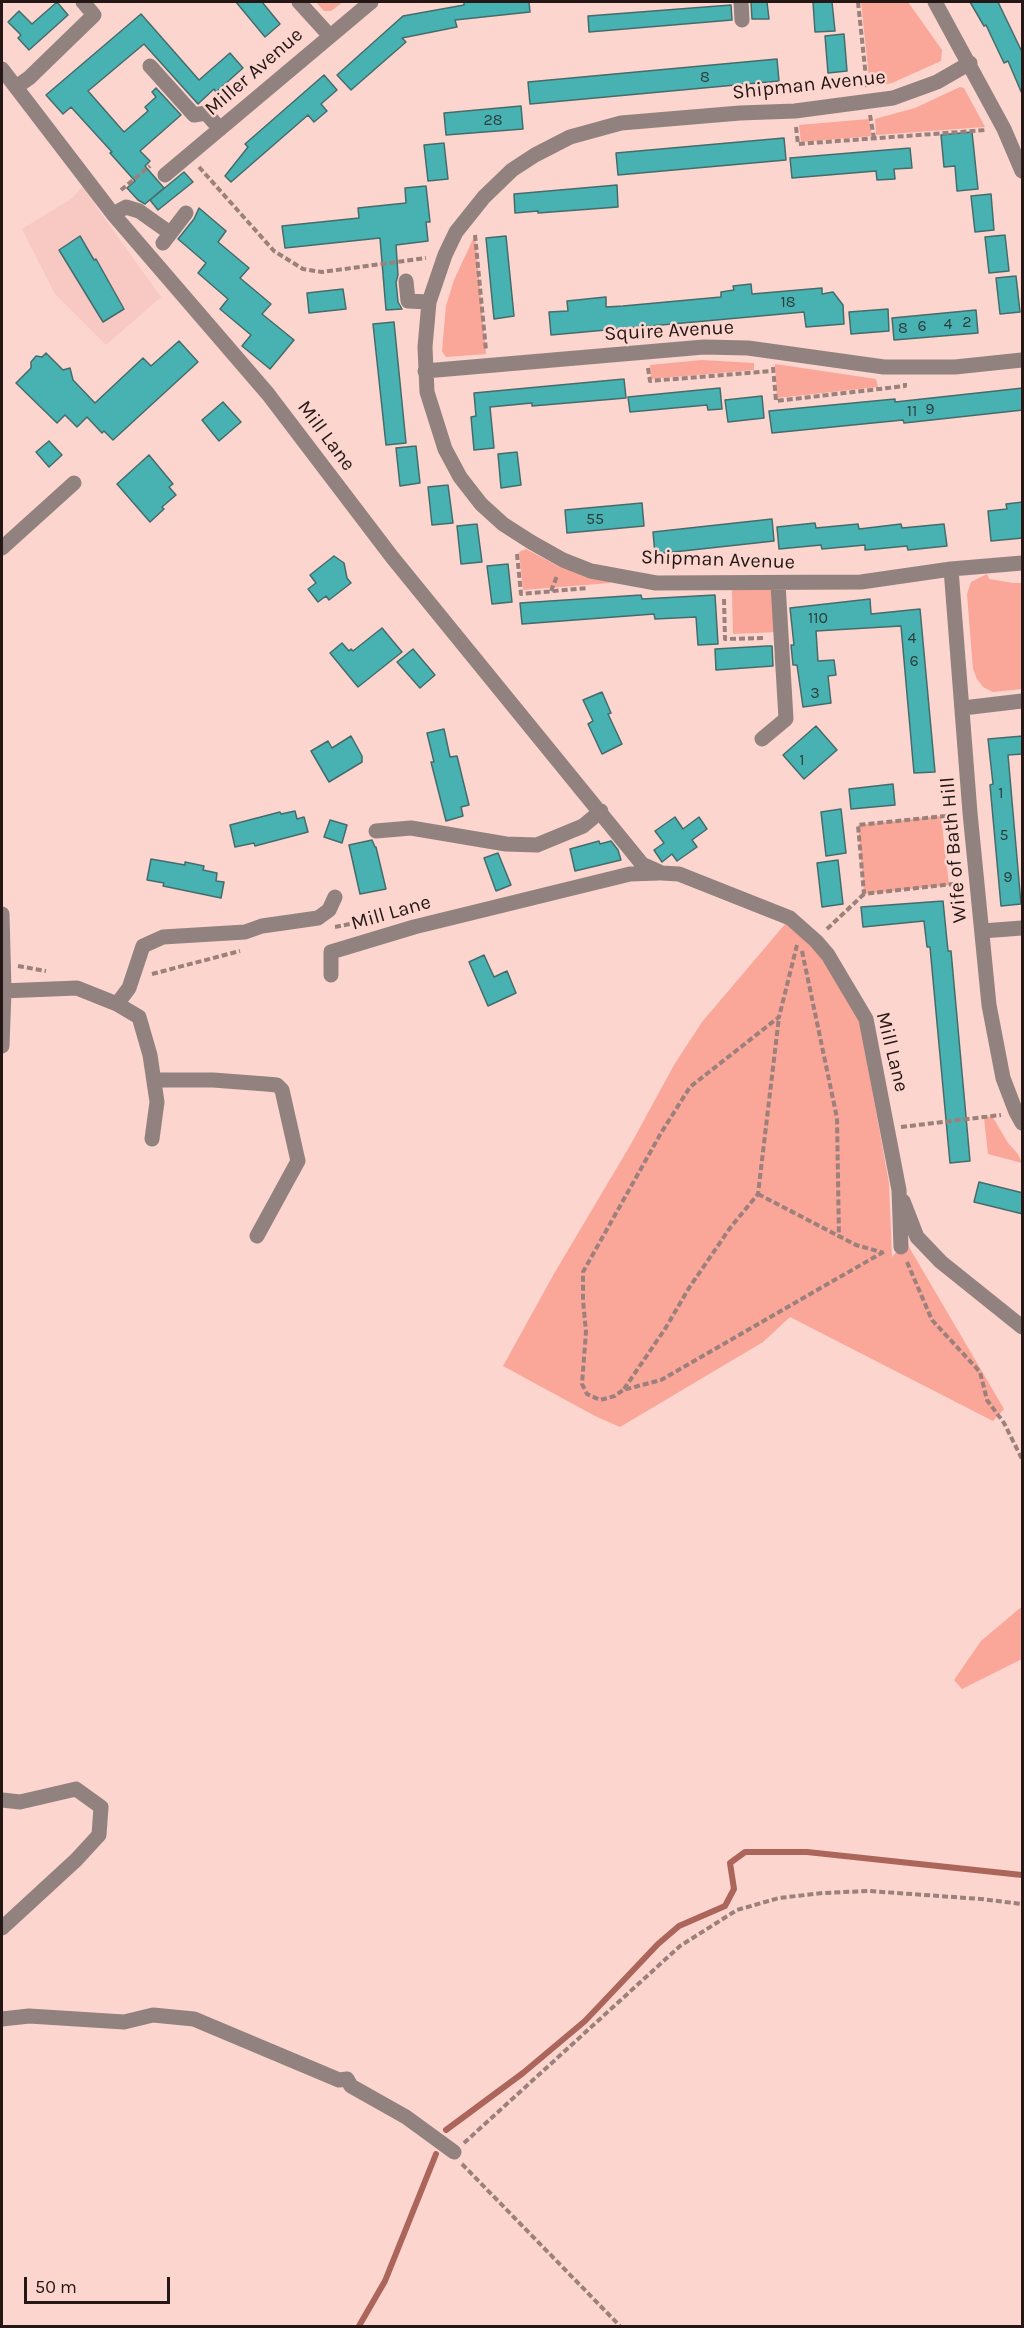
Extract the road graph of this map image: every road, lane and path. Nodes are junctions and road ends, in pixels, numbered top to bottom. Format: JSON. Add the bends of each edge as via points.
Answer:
{"nodes":[{"id":1,"x":83,"y":2,"type":"edge"},
{"id":2,"x":299,"y":2,"type":"edge"},
{"id":3,"x":370,"y":2,"type":"edge"},
{"id":4,"x":741,"y":2,"type":"edge"},
{"id":5,"x":858,"y":2,"type":"edge"},
{"id":6,"x":935,"y":2,"type":"edge"},
{"id":7,"x":742,"y":20,"type":"dead end"},
{"id":8,"x":329,"y":35,"type":"junction"},
{"id":9,"x":970,"y":63,"type":"junction"},
{"id":10,"x":150,"y":66,"type":"dead end"},
{"id":11,"x":2,"y":69,"type":"edge"},
{"id":12,"x":16,"y":87,"type":"junction"},
{"id":13,"x":869,"y":103,"type":"junction"},
{"id":14,"x":795,"y":111,"type":"junction"},
{"id":15,"x":220,"y":129,"type":"junction"},
{"id":16,"x":1005,"y":129,"type":"junction"},
{"id":17,"x":874,"y":138,"type":"junction"},
{"id":18,"x":189,"y":155,"type":"junction"},
{"id":19,"x":1023,"y":171,"type":"edge"},
{"id":20,"x":165,"y":175,"type":"joint"},
{"id":21,"x":103,"y":200,"type":"junction"},
{"id":22,"x":473,"y":210,"type":"junction"},
{"id":23,"x":186,"y":213,"type":"dead end"},
{"id":24,"x":113,"y":214,"type":"junction"},
{"id":25,"x":445,"y":255,"type":"junction"},
{"id":26,"x":406,"y":280,"type":"dead end"},
{"id":27,"x":429,"y":302,"type":"junction"},
{"id":28,"x":774,"y":351,"type":"junction"},
{"id":29,"x":647,"y":352,"type":"junction"},
{"id":30,"x":1023,"y":360,"type":"edge"},
{"id":31,"x":487,"y":365,"type":"junction"},
{"id":32,"x":906,"y":367,"type":"junction"},
{"id":33,"x":425,"y":371,"type":"junction"},
{"id":34,"x":773,"y":371,"type":"junction"},
{"id":35,"x":74,"y":483,"type":"dead end"},
{"id":36,"x":515,"y":532,"type":"junction"},
{"id":37,"x":2,"y":548,"type":"edge"},
{"id":38,"x":1023,"y":563,"type":"edge"},
{"id":39,"x":951,"y":569,"type":"junction"},
{"id":40,"x":724,"y":583,"type":"junction"},
{"id":41,"x":778,"y":584,"type":"junction"},
{"id":42,"x":592,"y":587,"type":"dead end"},
{"id":43,"x":781,"y":638,"type":"junction"},
{"id":44,"x":1023,"y":701,"type":"edge"},
{"id":45,"x":963,"y":708,"type":"junction"},
{"id":46,"x":762,"y":739,"type":"dead end"},
{"id":47,"x":601,"y":812,"type":"junction"},
{"id":48,"x":970,"y":813,"type":"junction"},
{"id":49,"x":376,"y":831,"type":"dead end"},
{"id":50,"x":662,"y":873,"type":"junction"},
{"id":51,"x":978,"y":882,"type":"junction"},
{"id":52,"x":864,"y":894,"type":"junction"},
{"id":53,"x":335,"y":897,"type":"dead end"},
{"id":54,"x":2,"y":914,"type":"edge"},
{"id":55,"x":1023,"y":928,"type":"edge"},
{"id":56,"x":982,"y":932,"type":"junction"},
{"id":57,"x":816,"y":941,"type":"junction"},
{"id":58,"x":331,"y":975,"type":"dead end"},
{"id":59,"x":3,"y":991,"type":"edge"},
{"id":60,"x":117,"y":1004,"type":"junction"},
{"id":61,"x":779,"y":1017,"type":"junction"},
{"id":62,"x":2,"y":1046,"type":"edge"},
{"id":63,"x":154,"y":1080,"type":"junction"},
{"id":64,"x":1019,"y":1118,"type":"edge"},
{"id":65,"x":889,"y":1128,"type":"junction"},
{"id":66,"x":152,"y":1138,"type":"dead end"},
{"id":67,"x":899,"y":1190,"type":"junction"},
{"id":68,"x":758,"y":1194,"type":"junction"},
{"id":69,"x":257,"y":1236,"type":"dead end"},
{"id":70,"x":840,"y":1238,"type":"junction"},
{"id":71,"x":901,"y":1247,"type":"joint"},
{"id":72,"x":1023,"y":1327,"type":"edge"},
{"id":73,"x":623,"y":1390,"type":"junction"},
{"id":74,"x":1023,"y":1459,"type":"edge"},
{"id":75,"x":2,"y":1800,"type":"edge"},
{"id":76,"x":1023,"y":1904,"type":"edge"},
{"id":77,"x":2,"y":1928,"type":"edge"},
{"id":78,"x":2,"y":2019,"type":"edge"},
{"id":79,"x":454,"y":2152,"type":"junction"},
{"id":80,"x":620,"y":2326,"type":"edge"}],
"edges":[{"from":1,"to":12,"type":"street","via":[[94,15]]},
{"from":2,"to":8,"type":"street"},
{"from":3,"to":8,"type":"street","name":"Miller Avenue"},
{"from":4,"to":7,"type":"street"},
{"from":5,"to":13,"type":"path"},
{"from":6,"to":9,"type":"street"},
{"from":8,"to":15,"type":"street","name":"Miller Avenue"},
{"from":9,"to":13,"type":"street","name":"Shipman Avenue","via":[[937,82]]},
{"from":9,"to":16,"type":"street"},
{"from":10,"to":15,"type":"street","via":[[194,115],[206,113]]},
{"from":11,"to":12,"type":"street","name":"Mill Lane"},
{"from":12,"to":21,"type":"street","name":"Mill Lane"},
{"from":13,"to":14,"type":"street","name":"Shipman Avenue"},
{"from":13,"to":17,"type":"path"},
{"from":14,"to":17,"type":"path","via":[[798,144]]},
{"from":14,"to":22,"type":"street","name":"Shipman Avenue","via":[[621,123],[570,137],[512,170]]},
{"from":15,"to":18,"type":"street","name":"Miller Avenue"},
{"from":16,"to":17,"type":"path"},
{"from":16,"to":19,"type":"street"},
{"from":18,"to":20,"type":"street","name":"Miller Avenue"},
{"from":18,"to":25,"type":"path","via":[[253,228],[286,260],[303,269],[322,272]]},
{"from":20,"to":21,"type":"path","via":[[154,163]]},
{"from":21,"to":24,"type":"street","name":"Mill Lane"},
{"from":22,"to":25,"type":"street","name":"Shipman Avenue"},
{"from":22,"to":31,"type":"path"},
{"from":23,"to":24,"type":"street","via":[[167,238],[139,211],[126,207]]},
{"from":24,"to":47,"type":"street","name":"Mill Lane","via":[[268,394],[392,557]]},
{"from":25,"to":27,"type":"street","name":"Shipman Avenue"},
{"from":26,"to":27,"type":"street","via":[[408,301]]},
{"from":27,"to":33,"type":"street","name":"Shipman Avenue"},
{"from":28,"to":29,"type":"street","name":"Squire Avenue","via":[[704,347]]},
{"from":28,"to":32,"type":"street","name":"Squire Avenue"},
{"from":28,"to":34,"type":"path"},
{"from":29,"to":31,"type":"street","name":"Squire Avenue"},
{"from":29,"to":34,"type":"path","via":[[650,381]]},
{"from":30,"to":32,"type":"street","name":"Squire Avenue"},
{"from":31,"to":33,"type":"street","name":"Squire Avenue"},
{"from":32,"to":34,"type":"path","via":[[904,386],[776,401]]},
{"from":33,"to":36,"type":"street","name":"Shipman Avenue","via":[[435,421],[460,477],[481,504]]},
{"from":35,"to":37,"type":"street"},
{"from":36,"to":40,"type":"street","name":"Shipman Avenue","via":[[591,571],[656,583]]},
{"from":36,"to":42,"type":"path","via":[[521,594]]},
{"from":38,"to":39,"type":"street","name":"Shipman Avenue"},
{"from":39,"to":41,"type":"street","name":"Shipman Avenue","via":[[861,582]]},
{"from":39,"to":45,"type":"street","name":"Wife of Bath Hill"},
{"from":40,"to":41,"type":"street","name":"Shipman Avenue"},
{"from":40,"to":43,"type":"path","via":[[725,639]]},
{"from":41,"to":43,"type":"street"},
{"from":43,"to":46,"type":"street","via":[[786,719]]},
{"from":44,"to":45,"type":"street"},
{"from":45,"to":48,"type":"street","name":"Wife of Bath Hill"},
{"from":47,"to":49,"type":"street","via":[[583,826],[537,845],[506,844],[411,828]]},
{"from":47,"to":50,"type":"street","name":"Mill Lane","via":[[642,864]]},
{"from":48,"to":51,"type":"street","name":"Wife of Bath Hill"},
{"from":48,"to":52,"type":"path","via":[[858,825]]},
{"from":50,"to":57,"type":"street","name":"Mill Lane","via":[[679,874],[790,918]]},
{"from":50,"to":58,"type":"street","name":"Mill Lane","via":[[630,874],[414,927],[331,952]]},
{"from":51,"to":52,"type":"path"},
{"from":51,"to":56,"type":"street","name":"Wife of Bath Hill"},
{"from":52,"to":57,"type":"path"},
{"from":53,"to":60,"type":"street","via":[[329,910],[318,918],[262,926],[245,933],[163,937],[143,946],[129,988]]},
{"from":54,"to":59,"type":"street"},
{"from":55,"to":56,"type":"street"},
{"from":56,"to":64,"type":"street","name":"Wife of Bath Hill","via":[[989,1005],[1001,1069]]},
{"from":57,"to":65,"type":"street","name":"Mill Lane","via":[[840,972],[866,1019]]},
{"from":59,"to":60,"type":"street","via":[[77,988]]},
{"from":59,"to":62,"type":"street"},
{"from":60,"to":63,"type":"street","via":[[139,1017]]},
{"from":61,"to":68,"type":"path"},
{"from":61,"to":70,"type":"path","via":[[800,935],[837,1118]]},
{"from":61,"to":73,"type":"path","via":[[690,1087],[583,1272],[586,1332],[582,1384],[587,1394],[600,1400]]},
{"from":63,"to":66,"type":"street","via":[[157,1102]]},
{"from":63,"to":69,"type":"street","via":[[266,1084],[278,1085],[282,1090],[298,1161]]},
{"from":64,"to":65,"type":"path"},
{"from":65,"to":67,"type":"street","name":"Mill Lane"},
{"from":67,"to":71,"type":"street","name":"Mill Lane"},
{"from":67,"to":72,"type":"street","via":[[916,1237],[941,1262]]},
{"from":68,"to":70,"type":"path"},
{"from":68,"to":73,"type":"path","via":[[700,1271]]},
{"from":70,"to":73,"type":"path","via":[[882,1252],[661,1380]]},
{"from":71,"to":74,"type":"path","via":[[932,1320],[980,1372],[987,1400]]},
{"from":75,"to":77,"type":"street","via":[[20,1802],[76,1789],[101,1807],[99,1834]]},
{"from":76,"to":79,"type":"path","via":[[869,1892],[779,1898],[737,1910],[680,1946]]},
{"from":78,"to":79,"type":"street","via":[[29,2016],[124,2022],[153,2015],[194,2019],[339,2080],[347,2079],[351,2086],[406,2117]]},
{"from":79,"to":80,"type":"path","via":[[479,2183]]}]}
